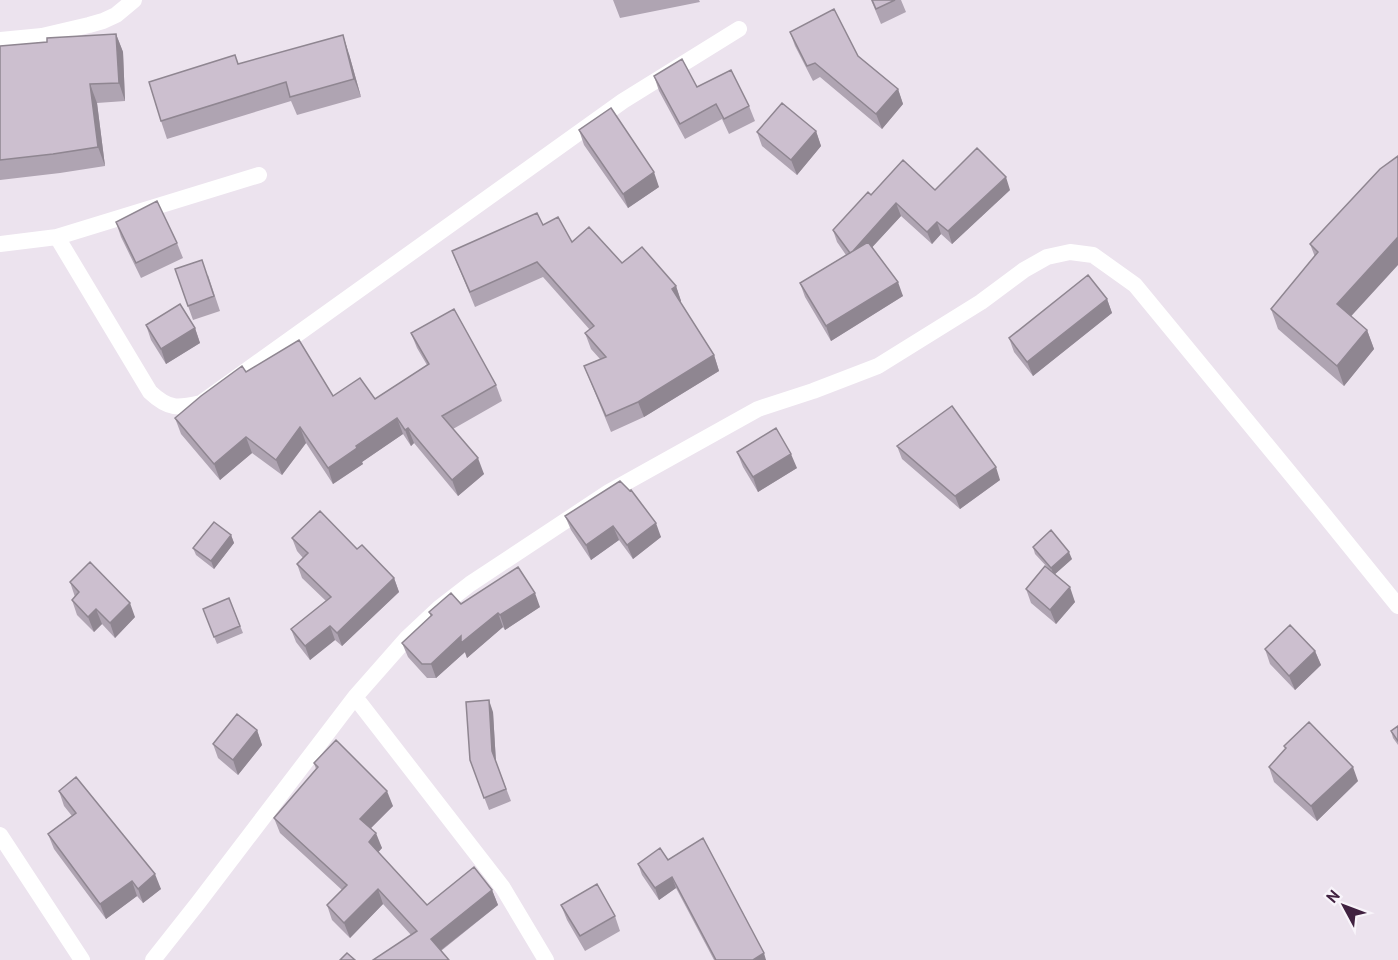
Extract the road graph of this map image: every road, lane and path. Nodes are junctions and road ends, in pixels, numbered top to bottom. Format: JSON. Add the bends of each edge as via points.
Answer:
{"nodes":[{"id":1,"x":134,"y":0,"type":"edge"},
{"id":2,"x":739,"y":29,"type":"dead end"},
{"id":3,"x":0,"y":40,"type":"edge"},
{"id":4,"x":259,"y":175,"type":"dead end"},
{"id":5,"x":57,"y":237,"type":"junction"},
{"id":6,"x":0,"y":244,"type":"edge"},
{"id":7,"x":1398,"y":606,"type":"edge"},
{"id":8,"x":355,"y":697,"type":"junction"},
{"id":9,"x":0,"y":835,"type":"edge"},
{"id":10,"x":82,"y":960,"type":"edge"},
{"id":11,"x":153,"y":960,"type":"edge"},
{"id":12,"x":546,"y":960,"type":"edge"}],
"edges":[{"from":1,"to":3,"type":"street","via":[[103,21],[42,36]]},
{"from":2,"to":5,"type":"street","via":[[623,101],[201,403],[181,408],[166,404],[150,392]]},
{"from":4,"to":5,"type":"street"},
{"from":5,"to":6,"type":"street"},
{"from":7,"to":8,"type":"street","via":[[1135,285],[1093,255],[1070,252],[1047,257],[1024,270],[981,302],[878,366],[758,408],[609,492],[439,608]]},
{"from":8,"to":11,"type":"street"},
{"from":8,"to":12,"type":"street","via":[[503,888]]},
{"from":9,"to":10,"type":"street"}]}
